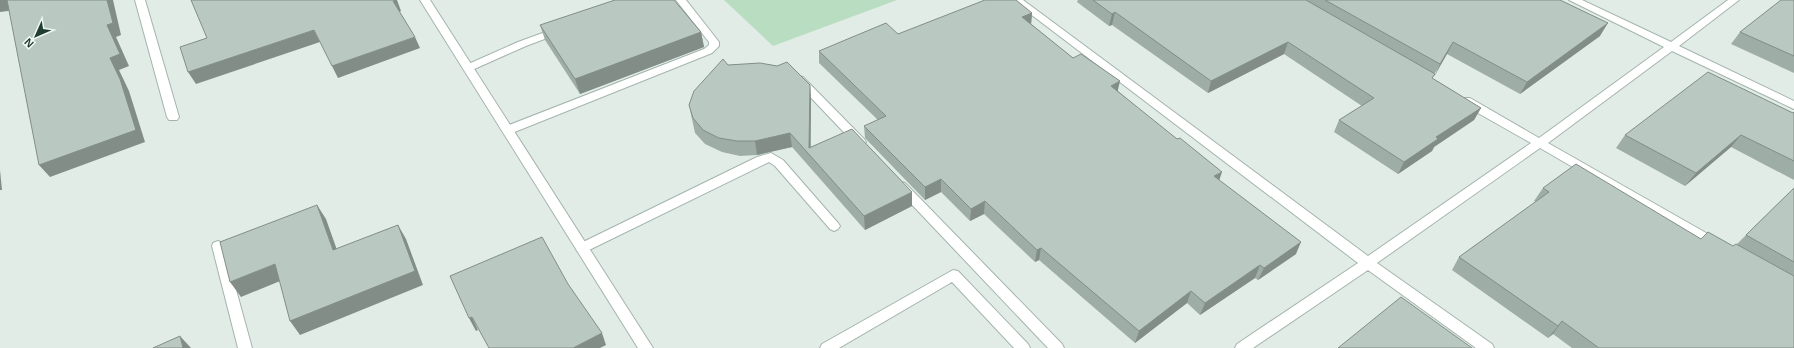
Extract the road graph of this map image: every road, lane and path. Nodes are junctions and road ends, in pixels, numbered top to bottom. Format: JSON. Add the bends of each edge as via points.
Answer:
{"nodes":[{"id":1,"x":140,"y":0,"type":"edge"},
{"id":2,"x":425,"y":0,"type":"edge"},
{"id":3,"x":682,"y":0,"type":"edge"},
{"id":4,"x":1017,"y":0,"type":"edge"},
{"id":5,"x":1574,"y":0,"type":"edge"},
{"id":6,"x":1734,"y":0,"type":"edge"},
{"id":7,"x":566,"y":27,"type":"edge"},
{"id":8,"x":1671,"y":48,"type":"junction"},
{"id":9,"x":468,"y":68,"type":"junction"},
{"id":10,"x":791,"y":71,"type":"edge"},
{"id":11,"x":1455,"y":95,"type":"edge"},
{"id":12,"x":1794,"y":105,"type":"edge"},
{"id":13,"x":173,"y":117,"type":"dead end"},
{"id":14,"x":508,"y":130,"type":"junction"},
{"id":15,"x":1538,"y":143,"type":"junction"},
{"id":16,"x":869,"y":152,"type":"edge"},
{"id":17,"x":891,"y":175,"type":"edge"},
{"id":18,"x":834,"y":226,"type":"dead end"},
{"id":19,"x":218,"y":246,"type":"dead end"},
{"id":20,"x":582,"y":248,"type":"junction"},
{"id":21,"x":1725,"y":249,"type":"edge"},
{"id":22,"x":1368,"y":263,"type":"junction"},
{"id":23,"x":246,"y":348,"type":"edge"},
{"id":24,"x":646,"y":348,"type":"edge"},
{"id":25,"x":827,"y":348,"type":"edge"},
{"id":26,"x":1023,"y":348,"type":"edge"},
{"id":27,"x":1057,"y":348,"type":"edge"},
{"id":28,"x":1242,"y":348,"type":"edge"},
{"id":29,"x":1487,"y":348,"type":"edge"}],
"edges":[{"from":1,"to":13,"type":"street"},
{"from":2,"to":9,"type":"street"},
{"from":3,"to":14,"type":"street","via":[[714,42],[714,46],[708,51]]},
{"from":4,"to":22,"type":"street"},
{"from":5,"to":8,"type":"street"},
{"from":6,"to":8,"type":"street"},
{"from":7,"to":9,"type":"street"},
{"from":8,"to":12,"type":"street"},
{"from":8,"to":15,"type":"street"},
{"from":9,"to":14,"type":"street"},
{"from":10,"to":16,"type":"street"},
{"from":11,"to":15,"type":"street"},
{"from":14,"to":20,"type":"street"},
{"from":15,"to":21,"type":"street"},
{"from":15,"to":22,"type":"street"},
{"from":17,"to":27,"type":"street"},
{"from":18,"to":20,"type":"street","via":[[771,156]]},
{"from":19,"to":23,"type":"street"},
{"from":20,"to":24,"type":"street"},
{"from":22,"to":28,"type":"street"},
{"from":22,"to":29,"type":"street"},
{"from":25,"to":26,"type":"street","via":[[953,275]]}]}
